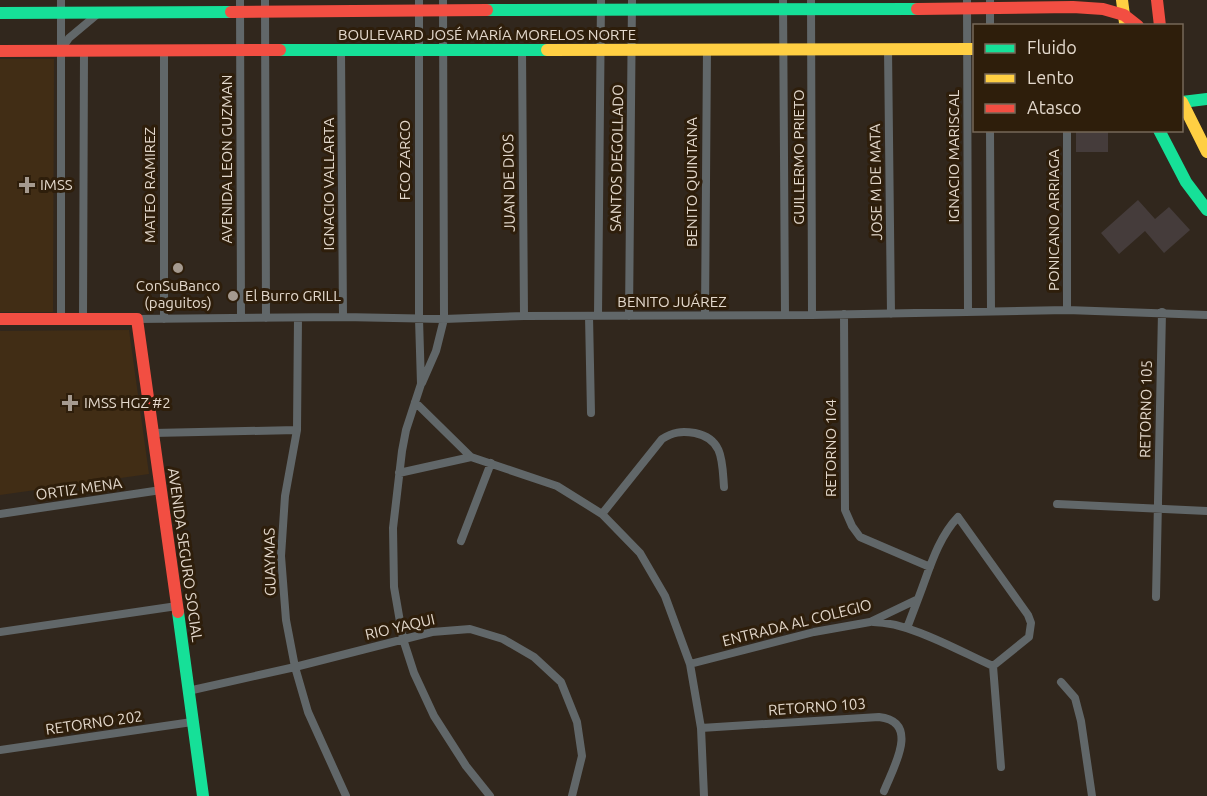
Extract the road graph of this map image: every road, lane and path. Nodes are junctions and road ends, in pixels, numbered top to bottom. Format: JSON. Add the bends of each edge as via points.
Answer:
{"nodes":[{"id":1,"x":1113,"y":0,"type":"edge"},
{"id":2,"x":1122,"y":0,"type":"edge"},
{"id":3,"x":1157,"y":0,"type":"edge"},
{"id":4,"x":601,"y":4,"type":"edge"},
{"id":5,"x":632,"y":4,"type":"edge"},
{"id":6,"x":707,"y":4,"type":"edge"},
{"id":7,"x":990,"y":4,"type":"edge"},
{"id":8,"x":1073,"y":4,"type":"edge"},
{"id":9,"x":240,"y":5,"type":"edge"},
{"id":10,"x":265,"y":5,"type":"edge"},
{"id":11,"x":419,"y":5,"type":"edge"},
{"id":12,"x":443,"y":5,"type":"edge"},
{"id":13,"x":517,"y":5,"type":"edge"},
{"id":14,"x":783,"y":5,"type":"edge"},
{"id":15,"x":811,"y":5,"type":"edge"},
{"id":16,"x":885,"y":5,"type":"edge"},
{"id":17,"x":967,"y":5,"type":"edge"},
{"id":18,"x":61,"y":6,"type":"edge"},
{"id":19,"x":84,"y":6,"type":"edge"},
{"id":20,"x":162,"y":6,"type":"edge"},
{"id":21,"x":343,"y":6,"type":"edge"},
{"id":22,"x":1103,"y":9,"type":"junction"},
{"id":23,"x":100,"y":12,"type":"junction"},
{"id":24,"x":0,"y":13,"type":"edge"},
{"id":25,"x":1125,"y":20,"type":"edge"},
{"id":26,"x":990,"y":24,"type":"edge"},
{"id":27,"x":1160,"y":24,"type":"edge"},
{"id":28,"x":632,"y":49,"type":"junction"},
{"id":29,"x":707,"y":49,"type":"junction"},
{"id":30,"x":812,"y":49,"type":"junction"},
{"id":31,"x":971,"y":49,"type":"edge"},
{"id":32,"x":240,"y":50,"type":"junction"},
{"id":33,"x":418,"y":50,"type":"junction"},
{"id":34,"x":522,"y":50,"type":"junction"},
{"id":35,"x":600,"y":50,"type":"junction"},
{"id":36,"x":784,"y":50,"type":"junction"},
{"id":37,"x":888,"y":50,"type":"junction"},
{"id":38,"x":0,"y":51,"type":"edge"},
{"id":39,"x":60,"y":51,"type":"junction"},
{"id":40,"x":84,"y":51,"type":"junction"},
{"id":41,"x":164,"y":51,"type":"junction"},
{"id":42,"x":265,"y":51,"type":"junction"},
{"id":43,"x":341,"y":51,"type":"junction"},
{"id":44,"x":442,"y":51,"type":"junction"},
{"id":45,"x":1207,"y":99,"type":"edge"},
{"id":46,"x":1183,"y":102,"type":"edge"},
{"id":47,"x":1183,"y":104,"type":"edge"},
{"id":48,"x":990,"y":132,"type":"edge"},
{"id":49,"x":1067,"y":132,"type":"edge"},
{"id":50,"x":1160,"y":132,"type":"edge"},
{"id":51,"x":1207,"y":152,"type":"edge"},
{"id":52,"x":1207,"y":210,"type":"edge"},
{"id":53,"x":1067,"y":310,"type":"junction"},
{"id":54,"x":968,"y":311,"type":"junction"},
{"id":55,"x":991,"y":311,"type":"junction"},
{"id":56,"x":1162,"y":312,"type":"junction"},
{"id":57,"x":844,"y":314,"type":"junction"},
{"id":58,"x":891,"y":314,"type":"junction"},
{"id":59,"x":705,"y":315,"type":"junction"},
{"id":60,"x":785,"y":315,"type":"junction"},
{"id":61,"x":812,"y":315,"type":"junction"},
{"id":62,"x":1207,"y":315,"type":"edge"},
{"id":63,"x":524,"y":316,"type":"junction"},
{"id":64,"x":589,"y":316,"type":"junction"},
{"id":65,"x":598,"y":316,"type":"junction"},
{"id":66,"x":629,"y":316,"type":"junction"},
{"id":67,"x":343,"y":317,"type":"junction"},
{"id":68,"x":242,"y":318,"type":"junction"},
{"id":69,"x":266,"y":318,"type":"junction"},
{"id":70,"x":298,"y":318,"type":"junction"},
{"id":71,"x":0,"y":319,"type":"edge"},
{"id":72,"x":61,"y":319,"type":"junction"},
{"id":73,"x":83,"y":319,"type":"junction"},
{"id":74,"x":137,"y":319,"type":"junction"},
{"id":75,"x":164,"y":319,"type":"junction"},
{"id":76,"x":419,"y":319,"type":"junction"},
{"id":77,"x":444,"y":319,"type":"junction"},
{"id":78,"x":422,"y":384,"type":"junction"},
{"id":79,"x":415,"y":402,"type":"junction"},
{"id":80,"x":591,"y":413,"type":"dead end"},
{"id":81,"x":297,"y":430,"type":"junction"},
{"id":82,"x":153,"y":433,"type":"junction"},
{"id":83,"x":471,"y":457,"type":"junction"},
{"id":84,"x":491,"y":463,"type":"junction"},
{"id":85,"x":399,"y":473,"type":"junction"},
{"id":86,"x":724,"y":487,"type":"dead end"},
{"id":87,"x":161,"y":490,"type":"junction"},
{"id":88,"x":1057,"y":504,"type":"dead end"},
{"id":89,"x":1158,"y":507,"type":"junction"},
{"id":90,"x":1207,"y":511,"type":"edge"},
{"id":91,"x":0,"y":514,"type":"edge"},
{"id":92,"x":602,"y":514,"type":"junction"},
{"id":93,"x":461,"y":541,"type":"dead end"},
{"id":94,"x":930,"y":567,"type":"junction"},
{"id":95,"x":1156,"y":597,"type":"dead end"},
{"id":96,"x":918,"y":599,"type":"junction"},
{"id":97,"x":177,"y":606,"type":"junction"},
{"id":98,"x":870,"y":622,"type":"junction"},
{"id":99,"x":907,"y":628,"type":"junction"},
{"id":100,"x":0,"y":632,"type":"edge"},
{"id":101,"x":403,"y":639,"type":"junction"},
{"id":102,"x":690,"y":664,"type":"junction"},
{"id":103,"x":993,"y":666,"type":"junction"},
{"id":104,"x":295,"y":668,"type":"junction"},
{"id":105,"x":1061,"y":682,"type":"dead end"},
{"id":106,"x":188,"y":691,"type":"junction"},
{"id":107,"x":192,"y":722,"type":"junction"},
{"id":108,"x":701,"y":728,"type":"junction"},
{"id":109,"x":0,"y":750,"type":"edge"},
{"id":110,"x":1001,"y":767,"type":"dead end"},
{"id":111,"x":884,"y":791,"type":"dead end"},
{"id":112,"x":342,"y":794,"type":"edge"},
{"id":113,"x":203,"y":796,"type":"edge"},
{"id":114,"x":490,"y":796,"type":"edge"},
{"id":115,"x":572,"y":796,"type":"edge"},
{"id":116,"x":704,"y":796,"type":"edge"},
{"id":117,"x":1092,"y":796,"type":"edge"}],
"edges":[{"from":1,"to":22,"type":"main road"},
{"from":2,"to":25,"type":"main road"},
{"from":3,"to":27,"type":"main road"},
{"from":4,"to":5,"type":"main road","name":"BOULEVARD JOSÉ MARÍA MORELOS NORTE"},
{"from":4,"to":13,"type":"main road","name":"BOULEVARD JOSÉ MARÍA MORELOS NORTE"},
{"from":4,"to":35,"type":"street","name":"SANTOS DEGOLLADO"},
{"from":5,"to":6,"type":"main road","name":"BOULEVARD JOSÉ MARÍA MORELOS NORTE"},
{"from":5,"to":28,"type":"street","name":"SANTOS DEGOLLADO"},
{"from":6,"to":14,"type":"main road","name":"BOULEVARD JOSÉ MARÍA MORELOS NORTE"},
{"from":7,"to":8,"type":"main road","name":"BOULEVARD JOSÉ MARÍA MORELOS NORTE"},
{"from":7,"to":17,"type":"main road","name":"BOULEVARD JOSÉ MARÍA MORELOS NORTE"},
{"from":7,"to":26,"type":"street"},
{"from":8,"to":22,"type":"main road","name":"BOULEVARD JOSÉ MARÍA MORELOS NORTE"},
{"from":9,"to":10,"type":"main road","name":"BOULEVARD JOSÉ MARÍA MORELOS NORTE"},
{"from":9,"to":20,"type":"main road","name":"BOULEVARD JOSÉ MARÍA MORELOS NORTE"},
{"from":9,"to":32,"type":"street","name":"AVENIDA LEON GUZMAN"},
{"from":10,"to":21,"type":"main road","name":"BOULEVARD JOSÉ MARÍA MORELOS NORTE"},
{"from":10,"to":42,"type":"street"},
{"from":11,"to":12,"type":"main road","name":"BOULEVARD JOSÉ MARÍA MORELOS NORTE"},
{"from":11,"to":21,"type":"main road","name":"BOULEVARD JOSÉ MARÍA MORELOS NORTE"},
{"from":11,"to":33,"type":"street","name":"FCO ZARCO"},
{"from":12,"to":13,"type":"main road","name":"BOULEVARD JOSÉ MARÍA MORELOS NORTE"},
{"from":12,"to":44,"type":"street"},
{"from":14,"to":15,"type":"main road","name":"BOULEVARD JOSÉ MARÍA MORELOS NORTE"},
{"from":14,"to":36,"type":"street","name":"GUILLERMO PRIETO"},
{"from":15,"to":16,"type":"main road","name":"BOULEVARD JOSÉ MARÍA MORELOS NORTE"},
{"from":15,"to":30,"type":"street","name":"GUILLERMO PRIETO"},
{"from":16,"to":17,"type":"main road","name":"BOULEVARD JOSÉ MARÍA MORELOS NORTE"},
{"from":17,"to":31,"type":"street","name":"IGNACIO MARISCAL"},
{"from":18,"to":19,"type":"main road","name":"BOULEVARD JOSÉ MARÍA MORELOS NORTE"},
{"from":18,"to":24,"type":"main road","name":"BOULEVARD JOSÉ MARÍA MORELOS NORTE"},
{"from":18,"to":39,"type":"street"},
{"from":19,"to":23,"type":"main road","name":"BOULEVARD JOSÉ MARÍA MORELOS NORTE"},
{"from":20,"to":23,"type":"main road","name":"BOULEVARD JOSÉ MARÍA MORELOS NORTE"},
{"from":22,"to":25,"type":"main road","name":"BOULEVARD JOSÉ MARÍA MORELOS NORTE"},
{"from":23,"to":39,"type":"street","via":[[69,38]]},
{"from":28,"to":29,"type":"main road","name":"BOULEVARD JOSÉ MARÍA MORELOS NORTE"},
{"from":28,"to":35,"type":"main road","name":"BOULEVARD JOSÉ MARÍA MORELOS NORTE"},
{"from":28,"to":66,"type":"street","name":"SANTOS DEGOLLADO"},
{"from":29,"to":36,"type":"main road","name":"BOULEVARD JOSÉ MARÍA MORELOS NORTE"},
{"from":29,"to":59,"type":"street","name":"BENITO QUINTANA"},
{"from":30,"to":36,"type":"main road","name":"BOULEVARD JOSÉ MARÍA MORELOS NORTE"},
{"from":30,"to":37,"type":"main road","name":"BOULEVARD JOSÉ MARÍA MORELOS NORTE"},
{"from":30,"to":61,"type":"street","name":"GUILLERMO PRIETO"},
{"from":31,"to":37,"type":"main road","name":"BOULEVARD JOSÉ MARÍA MORELOS NORTE"},
{"from":31,"to":54,"type":"street","name":"IGNACIO MARISCAL"},
{"from":32,"to":41,"type":"main road","name":"BOULEVARD JOSÉ MARÍA MORELOS NORTE"},
{"from":32,"to":42,"type":"main road","name":"BOULEVARD JOSÉ MARÍA MORELOS NORTE"},
{"from":32,"to":68,"type":"street","name":"AVENIDA LEON GUZMAN"},
{"from":33,"to":43,"type":"main road","name":"BOULEVARD JOSÉ MARÍA MORELOS NORTE"},
{"from":33,"to":44,"type":"main road","name":"BOULEVARD JOSÉ MARÍA MORELOS NORTE"},
{"from":33,"to":76,"type":"street","name":"FCO ZARCO"},
{"from":34,"to":35,"type":"main road","name":"BOULEVARD JOSÉ MARÍA MORELOS NORTE"},
{"from":34,"to":44,"type":"main road","name":"BOULEVARD JOSÉ MARÍA MORELOS NORTE"},
{"from":34,"to":63,"type":"street","name":"JUAN DE DIOS"},
{"from":35,"to":65,"type":"street","name":"SANTOS DEGOLLADO"},
{"from":36,"to":60,"type":"street","name":"GUILLERMO PRIETO"},
{"from":37,"to":58,"type":"street","name":"JOSE M DE MATA"},
{"from":38,"to":39,"type":"main road","name":"BOULEVARD JOSÉ MARÍA MORELOS NORTE"},
{"from":39,"to":40,"type":"main road","name":"BOULEVARD JOSÉ MARÍA MORELOS NORTE"},
{"from":39,"to":72,"type":"street"},
{"from":40,"to":41,"type":"main road","name":"BOULEVARD JOSÉ MARÍA MORELOS NORTE"},
{"from":40,"to":73,"type":"street"},
{"from":41,"to":75,"type":"street","name":"MATEO RAMIREZ"},
{"from":42,"to":43,"type":"main road","name":"BOULEVARD JOSÉ MARÍA MORELOS NORTE"},
{"from":42,"to":69,"type":"street"},
{"from":43,"to":67,"type":"street","name":"IGNACIO VALLARTA"},
{"from":44,"to":77,"type":"street"},
{"from":45,"to":46,"type":"main road"},
{"from":47,"to":51,"type":"main road"},
{"from":48,"to":55,"type":"street"},
{"from":49,"to":53,"type":"street","name":"PONICANO ARRIAGA"},
{"from":50,"to":52,"type":"main road","via":[[1193,194]]},
{"from":53,"to":55,"type":"street","name":"BENITO JUÁREZ"},
{"from":53,"to":56,"type":"street","name":"BENITO JUÁREZ"},
{"from":54,"to":55,"type":"street","name":"BENITO JUÁREZ"},
{"from":54,"to":58,"type":"street","name":"BENITO JUÁREZ"},
{"from":56,"to":62,"type":"street","name":"BENITO JUÁREZ"},
{"from":56,"to":89,"type":"street","name":"RETORNO 105"},
{"from":57,"to":58,"type":"street","name":"BENITO JUÁREZ"},
{"from":57,"to":61,"type":"street","name":"BENITO JUÁREZ"},
{"from":57,"to":94,"type":"street","name":"RETORNO 104","via":[[845,510],[860,537]]},
{"from":59,"to":60,"type":"street","name":"BENITO JUÁREZ"},
{"from":59,"to":66,"type":"street","name":"BENITO JUÁREZ"},
{"from":60,"to":61,"type":"street","name":"BENITO JUÁREZ"},
{"from":63,"to":64,"type":"street","name":"BENITO JUÁREZ"},
{"from":63,"to":77,"type":"street","name":"BENITO JUÁREZ"},
{"from":64,"to":65,"type":"street","name":"BENITO JUÁREZ"},
{"from":64,"to":80,"type":"street"},
{"from":65,"to":66,"type":"street","name":"BENITO JUÁREZ"},
{"from":67,"to":70,"type":"street","name":"BENITO JUÁREZ"},
{"from":67,"to":76,"type":"street","name":"BENITO JUÁREZ"},
{"from":68,"to":69,"type":"street","name":"BENITO JUÁREZ"},
{"from":68,"to":75,"type":"street","name":"BENITO JUÁREZ"},
{"from":69,"to":70,"type":"street","name":"BENITO JUÁREZ"},
{"from":70,"to":81,"type":"street","name":"GUAYMAS"},
{"from":71,"to":72,"type":"main road"},
{"from":72,"to":73,"type":"main road"},
{"from":73,"to":74,"type":"main road"},
{"from":74,"to":75,"type":"street","name":"BENITO JUÁREZ"},
{"from":74,"to":82,"type":"main road","name":"AVENIDA SEGURO SOCIAL"},
{"from":76,"to":77,"type":"street","name":"BENITO JUÁREZ"},
{"from":76,"to":78,"type":"street","name":"FCO ZARCO"},
{"from":77,"to":78,"type":"street"},
{"from":78,"to":79,"type":"street"},
{"from":79,"to":83,"type":"street"},
{"from":79,"to":85,"type":"street"},
{"from":81,"to":82,"type":"street"},
{"from":81,"to":104,"type":"street","name":"GUAYMAS","via":[[285,496],[281,556]]},
{"from":82,"to":87,"type":"main road","name":"AVENIDA SEGURO SOCIAL"},
{"from":83,"to":84,"type":"street"},
{"from":83,"to":85,"type":"street"},
{"from":84,"to":92,"type":"street","via":[[557,486]]},
{"from":84,"to":93,"type":"street"},
{"from":85,"to":101,"type":"street","via":[[393,528],[394,587]]},
{"from":86,"to":92,"type":"street","via":[[722,459],[715,442],[684,431],[673,433],[662,439]]},
{"from":87,"to":91,"type":"street","name":"ORTIZ MENA"},
{"from":87,"to":97,"type":"main road","name":"AVENIDA SEGURO SOCIAL"},
{"from":88,"to":89,"type":"street"},
{"from":89,"to":90,"type":"street"},
{"from":89,"to":95,"type":"street","name":"RETORNO 105"},
{"from":92,"to":102,"type":"street","via":[[640,553],[665,596]]},
{"from":94,"to":96,"type":"street"},
{"from":94,"to":103,"type":"street","via":[[949,526],[958,517],[1028,615],[1029,638]]},
{"from":96,"to":98,"type":"street","name":"ENTRADA AL COLEGIO"},
{"from":96,"to":99,"type":"street"},
{"from":97,"to":100,"type":"street"},
{"from":97,"to":106,"type":"main road","name":"AVENIDA SEGURO SOCIAL"},
{"from":98,"to":99,"type":"street"},
{"from":98,"to":102,"type":"street","name":"ENTRADA AL COLEGIO"},
{"from":99,"to":103,"type":"street"},
{"from":101,"to":104,"type":"street","name":"RIO YAQUI"},
{"from":101,"to":114,"type":"street","via":[[434,716]]},
{"from":101,"to":115,"type":"street","name":"RIO YAQUI","via":[[470,629],[503,639],[534,657],[561,682],[577,722],[582,756]]},
{"from":102,"to":108,"type":"street"},
{"from":103,"to":110,"type":"street"},
{"from":104,"to":106,"type":"street","name":"RIO YAQUI"},
{"from":104,"to":112,"type":"street","name":"GUAYMAS","via":[[308,712]]},
{"from":105,"to":117,"type":"street","via":[[1075,698]]},
{"from":106,"to":107,"type":"main road","name":"AVENIDA SEGURO SOCIAL"},
{"from":107,"to":109,"type":"street","name":"RETORNO 202"},
{"from":107,"to":113,"type":"main road","name":"AVENIDA SEGURO SOCIAL"},
{"from":108,"to":111,"type":"street","name":"RETORNO 103","via":[[888,718],[902,733],[902,747]]},
{"from":108,"to":116,"type":"street"}]}
